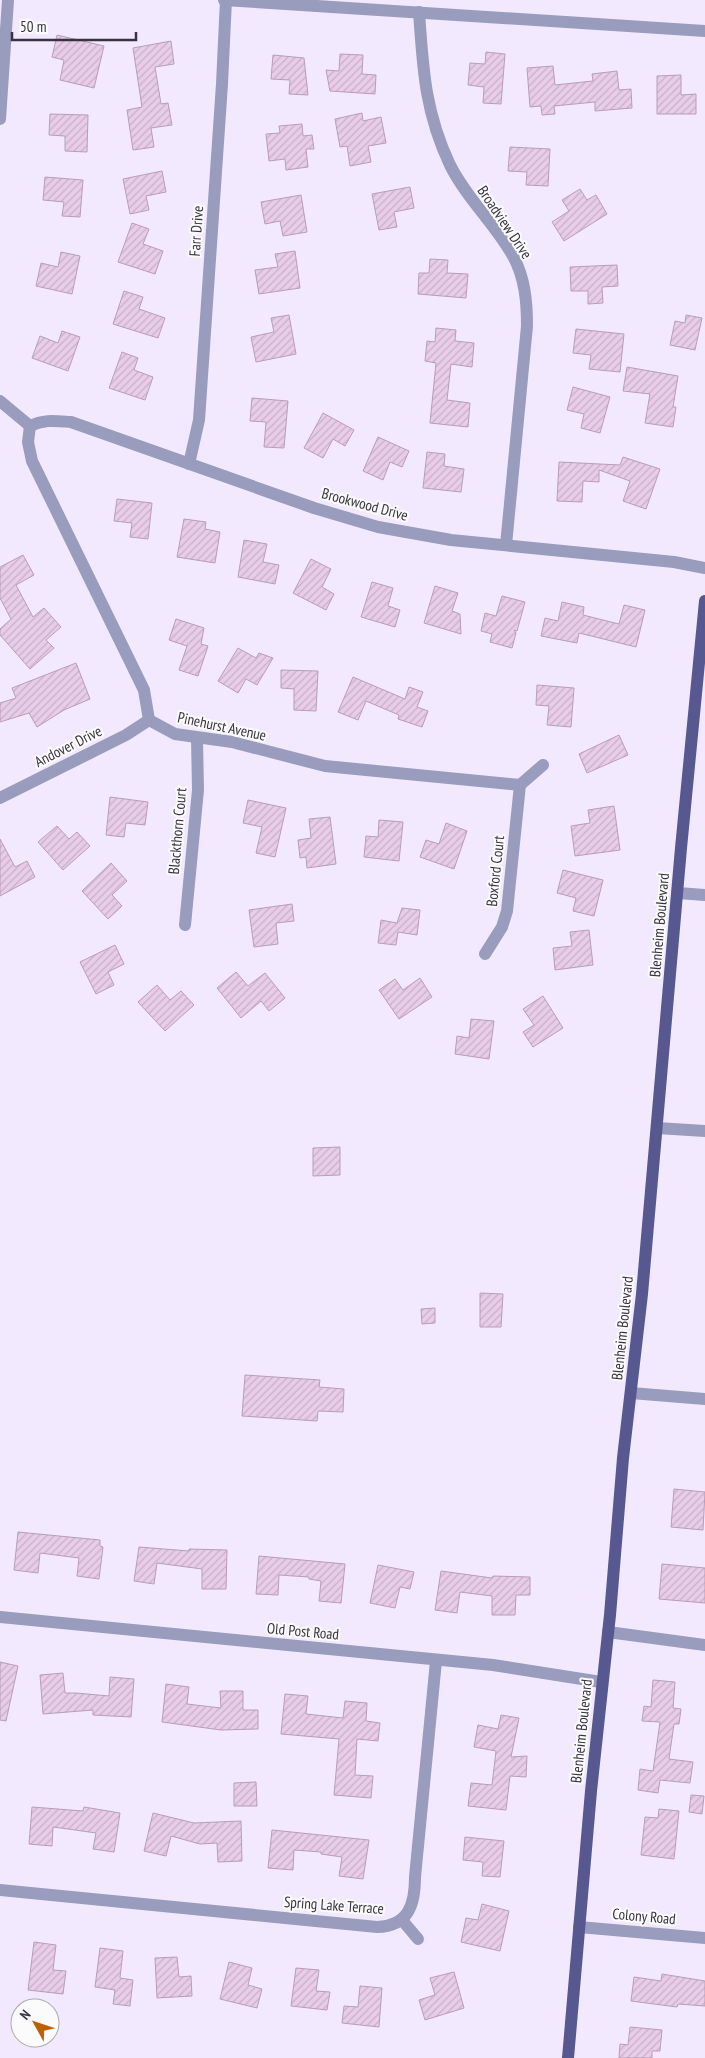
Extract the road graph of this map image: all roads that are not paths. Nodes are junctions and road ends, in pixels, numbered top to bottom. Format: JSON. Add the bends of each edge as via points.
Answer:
{"nodes":[{"id":1,"x":8,"y":0,"type":"edge"},
{"id":2,"x":225,"y":0,"type":"edge"},
{"id":3,"x":419,"y":12,"type":"junction"},
{"id":4,"x":705,"y":31,"type":"edge"},
{"id":5,"x":0,"y":119,"type":"edge"},
{"id":6,"x":0,"y":401,"type":"edge"},
{"id":7,"x":30,"y":426,"type":"junction"},
{"id":8,"x":189,"y":464,"type":"junction"},
{"id":9,"x":506,"y":545,"type":"junction"},
{"id":10,"x":705,"y":568,"type":"edge"},
{"id":11,"x":705,"y":601,"type":"edge"},
{"id":12,"x":702,"y":647,"type":"edge"},
{"id":13,"x":150,"y":720,"type":"junction"},
{"id":14,"x":197,"y":739,"type":"junction"},
{"id":15,"x":543,"y":765,"type":"dead end"},
{"id":16,"x":520,"y":786,"type":"junction"},
{"id":17,"x":0,"y":798,"type":"edge"},
{"id":18,"x":678,"y":893,"type":"junction"},
{"id":19,"x":705,"y":895,"type":"edge"},
{"id":20,"x":185,"y":925,"type":"dead end"},
{"id":21,"x":485,"y":954,"type":"dead end"},
{"id":22,"x":657,"y":1128,"type":"junction"},
{"id":23,"x":705,"y":1131,"type":"edge"},
{"id":24,"x":631,"y":1393,"type":"junction"},
{"id":25,"x":705,"y":1399,"type":"edge"},
{"id":26,"x":0,"y":1618,"type":"edge"},
{"id":27,"x":608,"y":1632,"type":"junction"},
{"id":28,"x":705,"y":1645,"type":"edge"},
{"id":29,"x":436,"y":1660,"type":"junction"},
{"id":30,"x":602,"y":1682,"type":"junction"},
{"id":31,"x":0,"y":1890,"type":"edge"},
{"id":32,"x":402,"y":1920,"type":"junction"},
{"id":33,"x":579,"y":1928,"type":"junction"},
{"id":34,"x":705,"y":1938,"type":"edge"},
{"id":35,"x":418,"y":1939,"type":"dead end"},
{"id":36,"x":568,"y":2058,"type":"edge"}],
"edges":[{"from":1,"to":5,"type":"street"},
{"from":2,"to":3,"type":"street"},
{"from":2,"to":8,"type":"street","name":"Farr Drive","via":[[199,420]]},
{"from":3,"to":4,"type":"street"},
{"from":3,"to":9,"type":"street","name":"Broadview Drive","via":[[424,80],[438,136],[467,194],[513,256],[526,294],[527,326]]},
{"from":6,"to":7,"type":"street"},
{"from":7,"to":8,"type":"street","name":"Brookwood Drive","via":[[49,420],[71,422]]},
{"from":7,"to":13,"type":"street","via":[[28,442],[32,460],[144,690]]},
{"from":8,"to":9,"type":"street","name":"Brookwood Drive","via":[[378,527],[451,540]]},
{"from":9,"to":10,"type":"street","name":"Brookwood Drive"},
{"from":11,"to":12,"type":"main road","name":"Blenheim Boulevard"},
{"from":12,"to":18,"type":"main road","name":"Blenheim Boulevard"},
{"from":13,"to":14,"type":"street","name":"Pinehurst Avenue","via":[[175,734]]},
{"from":13,"to":17,"type":"street","name":"Andover Drive"},
{"from":14,"to":16,"type":"street","name":"Pinehurst Avenue","via":[[232,742],[325,766]]},
{"from":14,"to":20,"type":"street","name":"Blackthorn Court","via":[[198,790]]},
{"from":15,"to":16,"type":"street"},
{"from":16,"to":21,"type":"street","name":"Boxford Court","via":[[508,911]]},
{"from":18,"to":19,"type":"street"},
{"from":18,"to":22,"type":"main road","name":"Blenheim Boulevard"},
{"from":22,"to":23,"type":"street"},
{"from":22,"to":24,"type":"main road","name":"Blenheim Boulevard"},
{"from":24,"to":25,"type":"street"},
{"from":24,"to":27,"type":"main road","name":"Blenheim Boulevard"},
{"from":26,"to":29,"type":"street","name":"Old Post Road"},
{"from":27,"to":28,"type":"street"},
{"from":27,"to":30,"type":"main road","name":"Blenheim Boulevard"},
{"from":29,"to":30,"type":"street","name":"Old Post Road","via":[[493,1665]]},
{"from":29,"to":32,"type":"street","name":"Spring Lake Terrace","via":[[415,1894],[410,1910]]},
{"from":30,"to":33,"type":"main road","name":"Blenheim Boulevard"},
{"from":31,"to":32,"type":"street","name":"Spring Lake Terrace","via":[[377,1927]]},
{"from":32,"to":35,"type":"street"},
{"from":33,"to":34,"type":"street","name":"Colony Road"},
{"from":33,"to":36,"type":"main road","name":"Blenheim Boulevard"}]}
